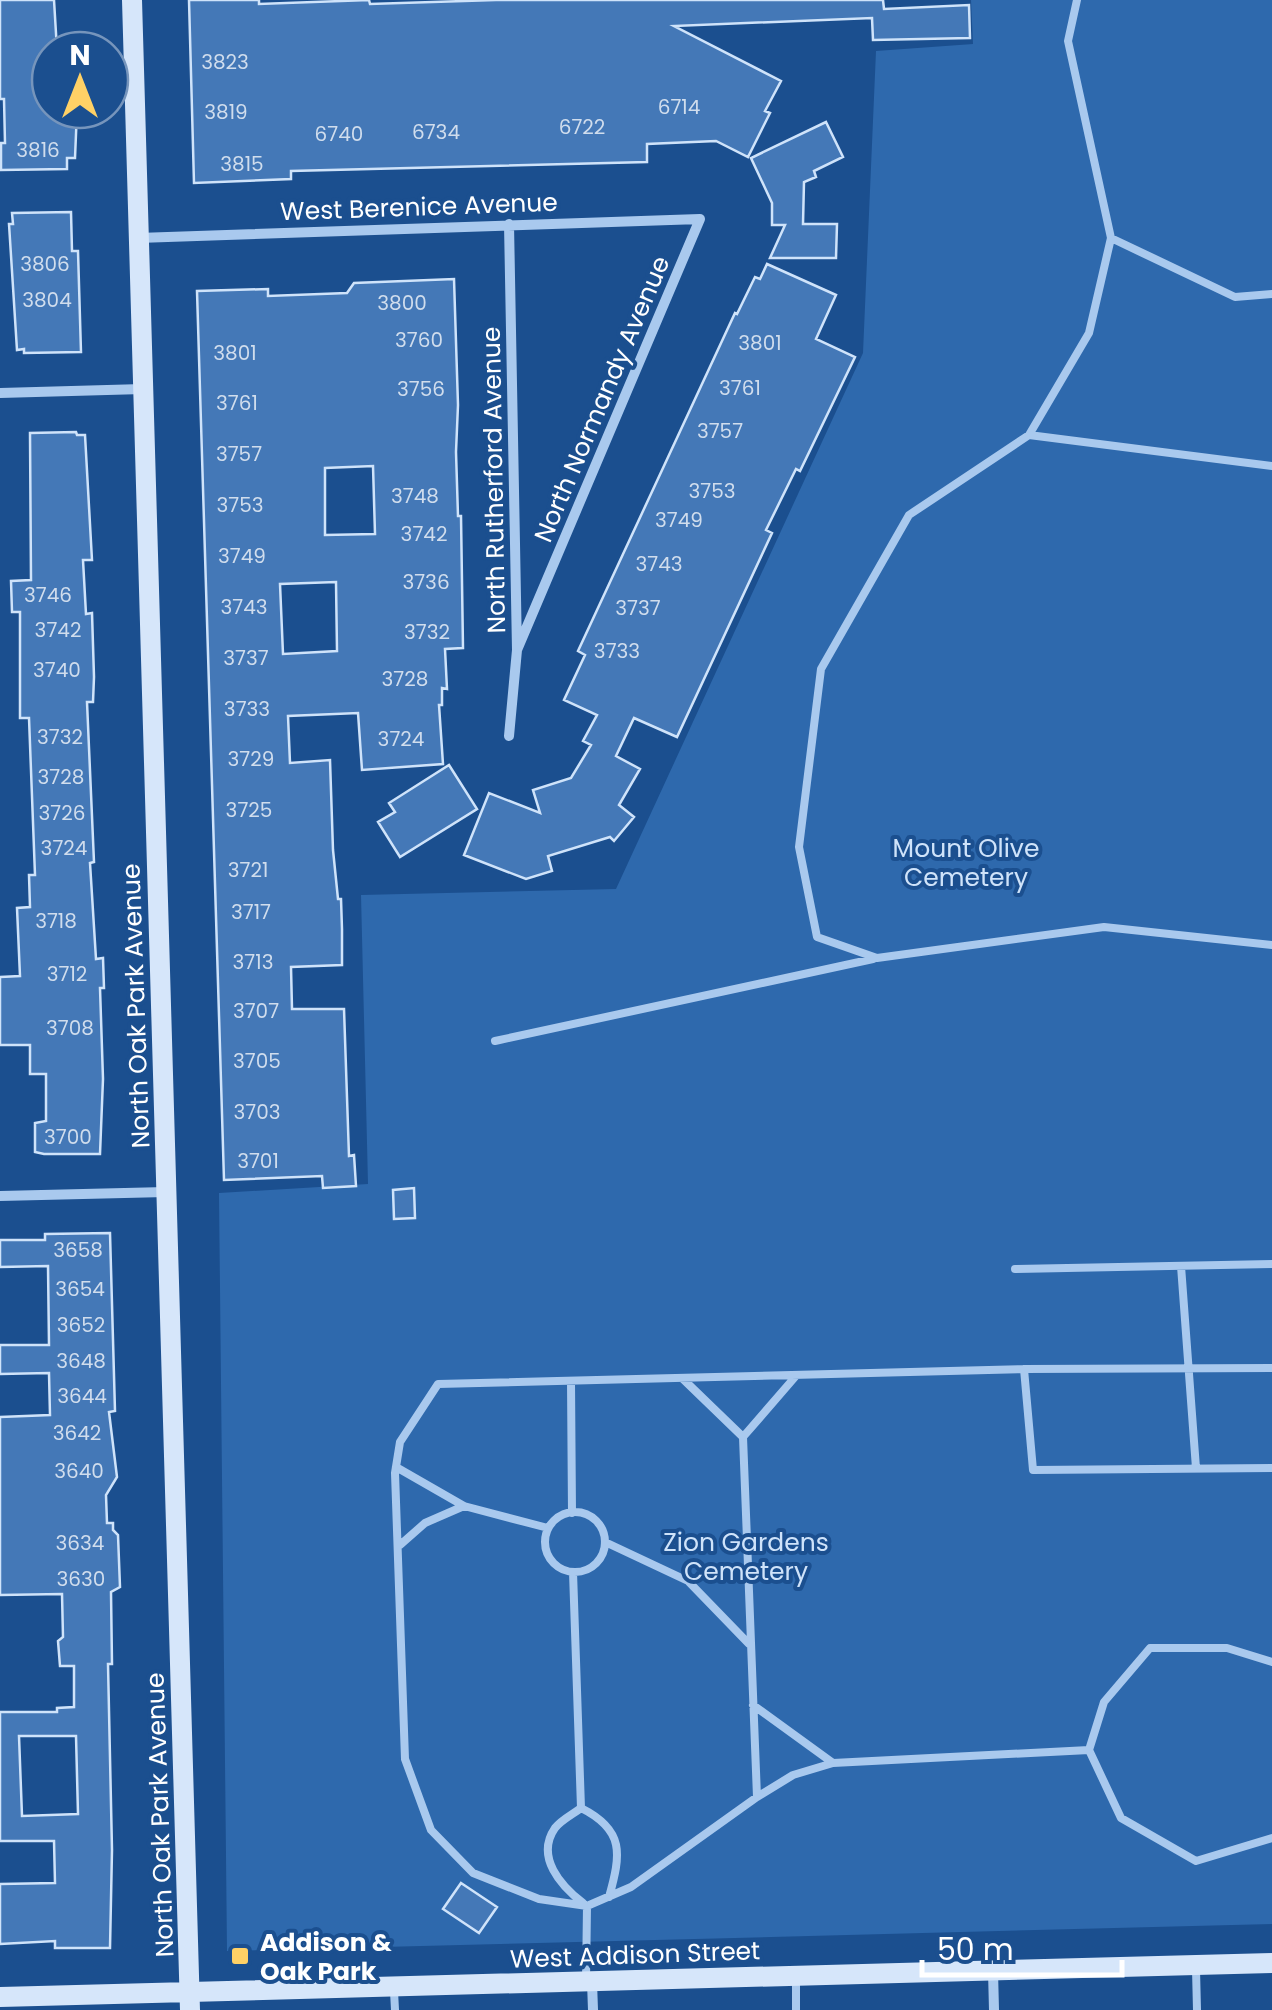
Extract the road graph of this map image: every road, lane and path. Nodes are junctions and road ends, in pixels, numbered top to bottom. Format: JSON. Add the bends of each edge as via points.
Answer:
{"nodes":[{"id":1,"x":132,"y":0,"type":"edge"},
{"id":2,"x":1077,"y":0,"type":"edge"},
{"id":3,"x":700,"y":219,"type":"joint"},
{"id":4,"x":509,"y":224,"type":"junction"},
{"id":5,"x":138,"y":238,"type":"junction"},
{"id":6,"x":1110,"y":238,"type":"junction"},
{"id":7,"x":1272,"y":294,"type":"edge"},
{"id":8,"x":143,"y":390,"type":"junction"},
{"id":9,"x":0,"y":393,"type":"edge"},
{"id":10,"x":1030,"y":434,"type":"junction"},
{"id":11,"x":1272,"y":466,"type":"edge"},
{"id":12,"x":516,"y":650,"type":"junction"},
{"id":13,"x":509,"y":736,"type":"dead end"},
{"id":14,"x":1272,"y":944,"type":"edge"},
{"id":15,"x":877,"y":958,"type":"junction"},
{"id":16,"x":496,"y":1041,"type":"dead end"},
{"id":17,"x":166,"y":1192,"type":"junction"},
{"id":18,"x":0,"y":1196,"type":"edge"},
{"id":19,"x":1272,"y":1264,"type":"edge"},
{"id":20,"x":1182,"y":1266,"type":"junction"},
{"id":21,"x":1015,"y":1269,"type":"dead end"},
{"id":22,"x":1272,"y":1368,"type":"edge"},
{"id":23,"x":1024,"y":1370,"type":"junction"},
{"id":24,"x":1188,"y":1370,"type":"junction"},
{"id":25,"x":795,"y":1377,"type":"junction"},
{"id":26,"x":683,"y":1379,"type":"junction"},
{"id":27,"x":570,"y":1382,"type":"junction"},
{"id":28,"x":743,"y":1436,"type":"junction"},
{"id":29,"x":396,"y":1466,"type":"junction"},
{"id":30,"x":1196,"y":1468,"type":"junction"},
{"id":31,"x":1272,"y":1468,"type":"edge"},
{"id":32,"x":464,"y":1506,"type":"junction"},
{"id":33,"x":572,"y":1512,"type":"junction"},
{"id":34,"x":548,"y":1528,"type":"junction"},
{"id":35,"x":605,"y":1542,"type":"junction"},
{"id":36,"x":400,"y":1545,"type":"junction"},
{"id":37,"x":573,"y":1572,"type":"junction"},
{"id":38,"x":751,"y":1646,"type":"junction"},
{"id":39,"x":1272,"y":1662,"type":"edge"},
{"id":40,"x":753,"y":1705,"type":"junction"},
{"id":41,"x":1090,"y":1750,"type":"junction"},
{"id":42,"x":833,"y":1763,"type":"junction"},
{"id":43,"x":757,"y":1797,"type":"junction"},
{"id":44,"x":581,"y":1808,"type":"junction"},
{"id":45,"x":1272,"y":1838,"type":"edge"},
{"id":46,"x":610,"y":1897,"type":"junction"},
{"id":47,"x":587,"y":1906,"type":"junction"},
{"id":48,"x":1272,"y":1963,"type":"edge"},
{"id":49,"x":1196,"y":1965,"type":"junction"},
{"id":50,"x":992,"y":1970,"type":"junction"},
{"id":51,"x":796,"y":1976,"type":"junction"},
{"id":52,"x":589,"y":1981,"type":"junction"},
{"id":53,"x":394,"y":1986,"type":"junction"},
{"id":54,"x":0,"y":1997,"type":"edge"},
{"id":55,"x":190,"y":2001,"type":"edge"},
{"id":56,"x":394,"y":2010,"type":"edge"},
{"id":57,"x":592,"y":2010,"type":"edge"},
{"id":58,"x":796,"y":2010,"type":"edge"},
{"id":59,"x":994,"y":2010,"type":"edge"},
{"id":60,"x":1197,"y":2010,"type":"edge"}],
"edges":[{"from":1,"to":5,"type":"street","name":"North Oak Park Avenue"},
{"from":2,"to":6,"type":"lane","via":[[1068,42]]},
{"from":3,"to":4,"type":"street","name":"West Berenice Avenue"},
{"from":3,"to":12,"type":"street","name":"North Normandy Avenue"},
{"from":4,"to":5,"type":"street","name":"West Berenice Avenue"},
{"from":4,"to":12,"type":"street","name":"North Rutherford Avenue"},
{"from":5,"to":8,"type":"street","name":"North Oak Park Avenue"},
{"from":6,"to":7,"type":"lane","via":[[1234,297]]},
{"from":6,"to":10,"type":"lane","via":[[1090,333]]},
{"from":8,"to":9,"type":"street"},
{"from":8,"to":17,"type":"street","name":"North Oak Park Avenue"},
{"from":10,"to":11,"type":"lane"},
{"from":10,"to":15,"type":"lane","via":[[909,515],[821,669],[800,847],[817,937]]},
{"from":12,"to":13,"type":"street","name":"North Rutherford Avenue"},
{"from":14,"to":15,"type":"lane","via":[[1104,927]]},
{"from":15,"to":16,"type":"lane"},
{"from":17,"to":18,"type":"street"},
{"from":17,"to":55,"type":"street","name":"North Oak Park Avenue"},
{"from":19,"to":20,"type":"lane"},
{"from":20,"to":21,"type":"lane"},
{"from":20,"to":24,"type":"lane"},
{"from":22,"to":24,"type":"lane"},
{"from":23,"to":24,"type":"lane"},
{"from":23,"to":25,"type":"lane"},
{"from":23,"to":30,"type":"lane","via":[[1033,1470]]},
{"from":24,"to":30,"type":"lane"},
{"from":25,"to":26,"type":"lane"},
{"from":25,"to":28,"type":"lane"},
{"from":26,"to":27,"type":"lane"},
{"from":26,"to":28,"type":"lane"},
{"from":27,"to":29,"type":"lane","via":[[438,1384],[400,1442]]},
{"from":27,"to":33,"type":"lane"},
{"from":28,"to":38,"type":"lane"},
{"from":29,"to":32,"type":"lane"},
{"from":29,"to":36,"type":"lane"},
{"from":30,"to":31,"type":"lane"},
{"from":32,"to":34,"type":"lane"},
{"from":32,"to":36,"type":"lane","via":[[424,1523]]},
{"from":33,"to":34,"type":"lane"},
{"from":33,"to":35,"type":"lane","via":[[598,1523]]},
{"from":34,"to":37,"type":"lane","via":[[549,1557]]},
{"from":35,"to":37,"type":"lane","via":[[599,1560]]},
{"from":35,"to":38,"type":"lane","via":[[688,1580]]},
{"from":36,"to":47,"type":"lane","via":[[406,1759],[431,1830],[473,1873],[538,1900]]},
{"from":37,"to":44,"type":"lane"},
{"from":38,"to":40,"type":"lane"},
{"from":39,"to":41,"type":"lane","via":[[1227,1648],[1150,1648],[1104,1702]]},
{"from":40,"to":42,"type":"lane"},
{"from":40,"to":43,"type":"lane"},
{"from":41,"to":42,"type":"lane"},
{"from":41,"to":45,"type":"lane","via":[[1121,1818],[1196,1861]]},
{"from":42,"to":43,"type":"lane","via":[[793,1775]]},
{"from":43,"to":46,"type":"lane"},
{"from":44,"to":46,"type":"lane","via":[[602,1819],[616,1841],[619,1860]]},
{"from":44,"to":47,"type":"lane","via":[[556,1827],[546,1849],[552,1871]]},
{"from":46,"to":47,"type":"lane"},
{"from":47,"to":52,"type":"lane"},
{"from":48,"to":49,"type":"street","name":"West Addison Street"},
{"from":49,"to":50,"type":"street","name":"West Addison Street"},
{"from":49,"to":60,"type":"lane"},
{"from":50,"to":51,"type":"street","name":"West Addison Street"},
{"from":50,"to":59,"type":"street"},
{"from":51,"to":52,"type":"street","name":"West Addison Street"},
{"from":51,"to":58,"type":"lane"},
{"from":52,"to":53,"type":"street","name":"West Addison Street"},
{"from":52,"to":57,"type":"street"},
{"from":53,"to":55,"type":"street","name":"West Addison Street"},
{"from":53,"to":56,"type":"lane"},
{"from":54,"to":55,"type":"street","name":"West Addison Street"}]}
